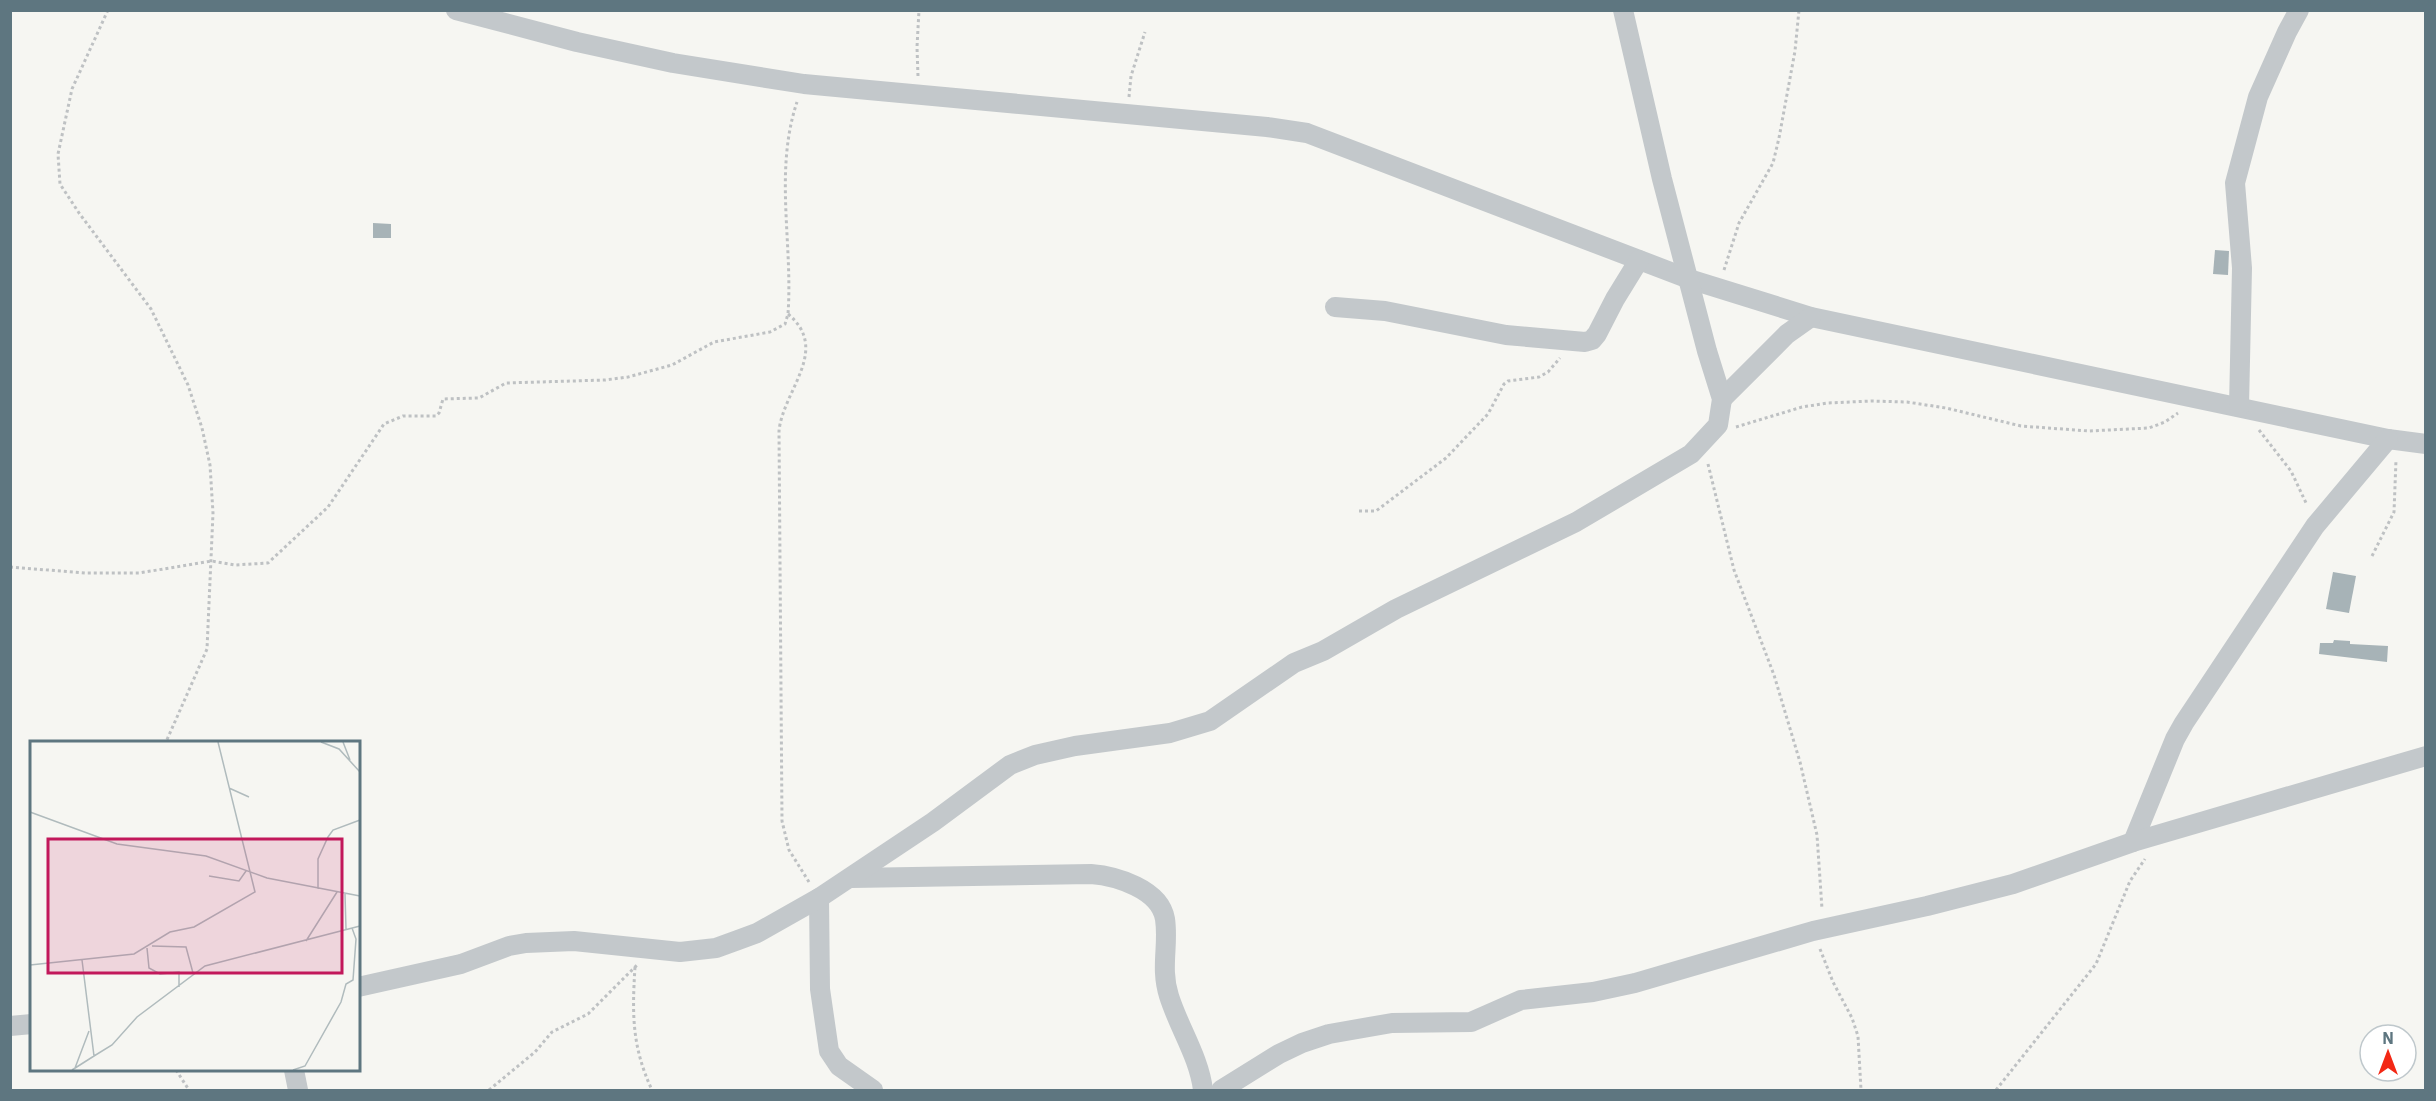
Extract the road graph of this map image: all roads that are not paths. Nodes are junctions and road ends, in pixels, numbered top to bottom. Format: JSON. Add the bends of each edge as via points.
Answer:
{"nodes":[{"id":1,"x":456,"y":10,"type":"edge"},
{"id":2,"x":1623,"y":10,"type":"edge"},
{"id":3,"x":2300,"y":10,"type":"edge"},
{"id":4,"x":1639,"y":260,"type":"junction"},
{"id":5,"x":1689,"y":279,"type":"junction"},
{"id":6,"x":1335,"y":307,"type":"dead end"},
{"id":7,"x":1811,"y":317,"type":"junction"},
{"id":8,"x":1722,"y":399,"type":"junction"},
{"id":9,"x":2239,"y":407,"type":"junction"},
{"id":10,"x":2394,"y":440,"type":"junction"},
{"id":11,"x":2426,"y":444,"type":"edge"},
{"id":12,"x":2426,"y":756,"type":"edge"},
{"id":13,"x":2133,"y":842,"type":"junction"},
{"id":14,"x":850,"y":878,"type":"junction"},
{"id":15,"x":819,"y":898,"type":"junction"},
{"id":16,"x":360,"y":987,"type":"edge"},
{"id":17,"x":30,"y":1024,"type":"edge"},
{"id":18,"x":10,"y":1026,"type":"edge"},
{"id":19,"x":294,"y":1071,"type":"edge"},
{"id":20,"x":298,"y":1090,"type":"edge"},
{"id":21,"x":873,"y":1090,"type":"edge"},
{"id":22,"x":1203,"y":1090,"type":"edge"},
{"id":23,"x":1221,"y":1090,"type":"edge"}],
"edges":[{"from":1,"to":4,"type":"street","via":[[641,56],[804,84],[1267,126],[1307,134]]},
{"from":2,"to":5,"type":"street"},
{"from":3,"to":9,"type":"street","via":[[2258,97],[2235,183],[2242,268]]},
{"from":4,"to":5,"type":"street"},
{"from":4,"to":6,"type":"street","via":[[1595,337],[1585,342],[1486,332],[1385,311]]},
{"from":5,"to":7,"type":"street"},
{"from":5,"to":8,"type":"street"},
{"from":7,"to":8,"type":"street","via":[[1787,334]]},
{"from":7,"to":9,"type":"street"},
{"from":8,"to":14,"type":"street","via":[[1722,416],[1707,438],[1675,464],[1576,522],[1294,663],[1210,721],[1184,730],[1075,746],[1015,762]]},
{"from":9,"to":10,"type":"street"},
{"from":10,"to":11,"type":"street"},
{"from":10,"to":13,"type":"street","via":[[2315,526],[2184,723]]},
{"from":12,"to":13,"type":"street"},
{"from":13,"to":23,"type":"street","via":[[2013,884],[1819,929],[1635,983],[1521,1000],[1471,1022],[1392,1023],[1329,1034],[1280,1054]]},
{"from":14,"to":15,"type":"street"},
{"from":14,"to":22,"type":"street","via":[[1091,874],[1116,877],[1141,889],[1164,916],[1165,980],[1197,1062]]},
{"from":15,"to":16,"type":"street","via":[[757,933],[716,948],[680,952],[574,941],[526,943],[461,964]]},
{"from":15,"to":21,"type":"street","via":[[820,989],[829,1051],[839,1066]]},
{"from":17,"to":18,"type":"street"},
{"from":19,"to":20,"type":"street"}]}
